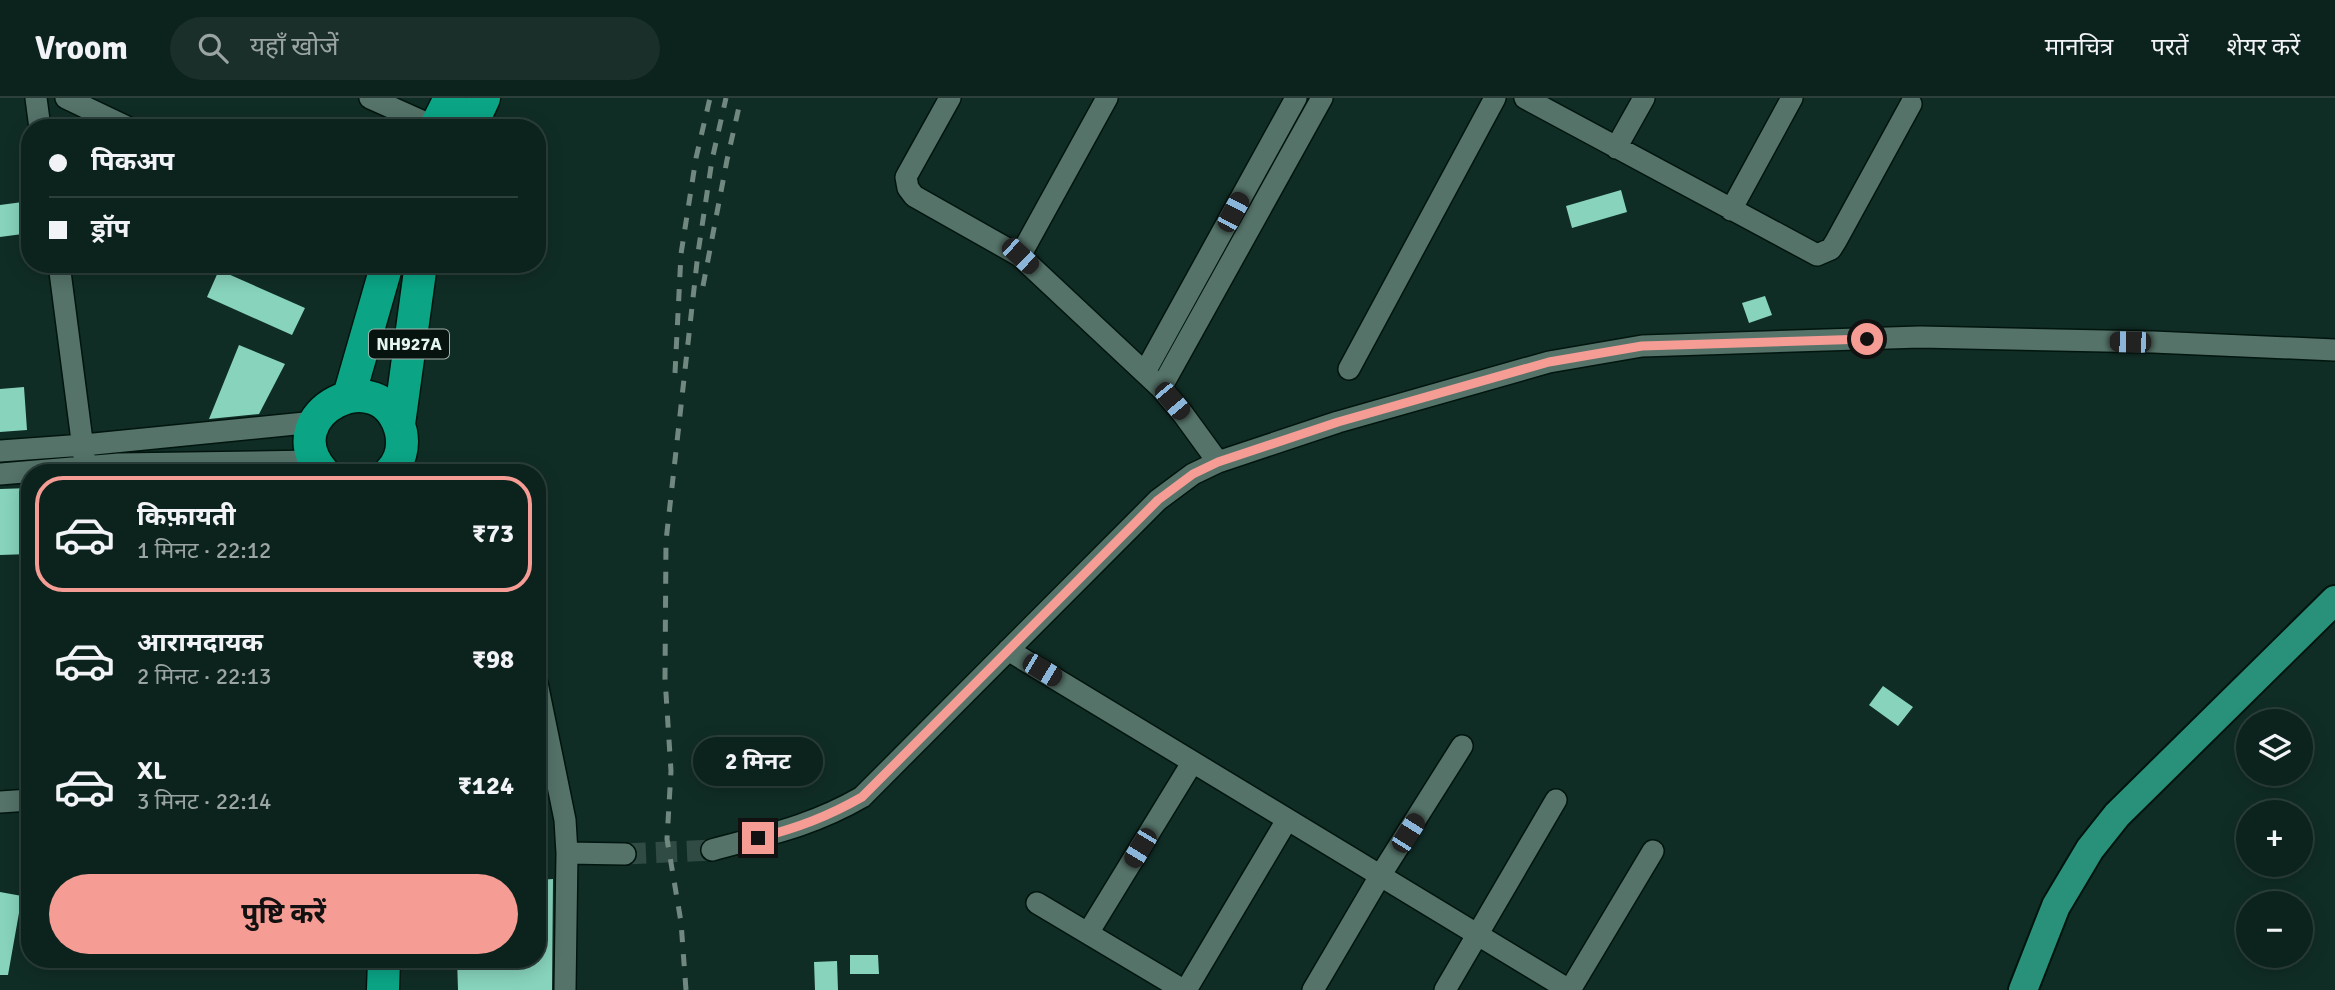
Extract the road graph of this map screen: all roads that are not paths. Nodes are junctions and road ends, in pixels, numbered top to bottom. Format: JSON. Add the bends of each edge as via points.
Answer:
{"nodes":[{"id":1,"x":36,"y":98,"type":"edge"},
{"id":2,"x":66,"y":98,"type":"edge"},
{"id":3,"x":370,"y":98,"type":"edge"},
{"id":4,"x":450,"y":98,"type":"edge"},
{"id":5,"x":484,"y":98,"type":"edge"},
{"id":6,"x":950,"y":98,"type":"edge"},
{"id":7,"x":1107,"y":98,"type":"edge"},
{"id":8,"x":1296,"y":98,"type":"edge"},
{"id":9,"x":1322,"y":98,"type":"edge"},
{"id":10,"x":1495,"y":98,"type":"edge"},
{"id":11,"x":1525,"y":98,"type":"edge"},
{"id":12,"x":1644,"y":98,"type":"edge"},
{"id":13,"x":1792,"y":98,"type":"edge"},
{"id":14,"x":1911,"y":104,"type":"dead end"},
{"id":15,"x":39,"y":119,"type":"edge"},
{"id":16,"x":110,"y":119,"type":"edge"},
{"id":17,"x":417,"y":119,"type":"edge"},
{"id":18,"x":439,"y":119,"type":"edge"},
{"id":19,"x":475,"y":119,"type":"edge"},
{"id":20,"x":1616,"y":148,"type":"junction"},
{"id":21,"x":1731,"y":210,"type":"junction"},
{"id":22,"x":1020,"y":256,"type":"junction"},
{"id":23,"x":60,"y":273,"type":"edge"},
{"id":24,"x":384,"y":273,"type":"edge"},
{"id":25,"x":420,"y":273,"type":"edge"},
{"id":26,"x":2335,"y":350,"type":"edge"},
{"id":27,"x":1349,"y":369,"type":"dead end"},
{"id":28,"x":1145,"y":372,"type":"junction"},
{"id":29,"x":1161,"y":388,"type":"junction"},
{"id":30,"x":349,"y":396,"type":"junction"},
{"id":31,"x":314,"y":422,"type":"junction"},
{"id":32,"x":399,"y":424,"type":"junction"},
{"id":33,"x":84,"y":445,"type":"junction"},
{"id":34,"x":0,"y":451,"type":"edge"},
{"id":35,"x":1218,"y":462,"type":"junction"},
{"id":36,"x":85,"y":464,"type":"edge"},
{"id":37,"x":318,"y":464,"type":"edge"},
{"id":38,"x":396,"y":464,"type":"edge"},
{"id":39,"x":21,"y":473,"type":"edge"},
{"id":40,"x":0,"y":474,"type":"edge"},
{"id":41,"x":2330,"y":604,"type":"edge"},
{"id":42,"x":1008,"y":650,"type":"junction"},
{"id":43,"x":546,"y":727,"type":"edge"},
{"id":44,"x":1462,"y":746,"type":"dead end"},
{"id":45,"x":1192,"y":763,"type":"junction"},
{"id":46,"x":1556,"y":800,"type":"dead end"},
{"id":47,"x":21,"y":801,"type":"edge"},
{"id":48,"x":0,"y":802,"type":"edge"},
{"id":49,"x":1287,"y":820,"type":"junction"},
{"id":50,"x":712,"y":850,"type":"tunnel mouth"},
{"id":51,"x":1653,"y":851,"type":"dead end"},
{"id":52,"x":567,"y":853,"type":"junction"},
{"id":53,"x":625,"y":854,"type":"tunnel mouth"},
{"id":54,"x":1381,"y":876,"type":"junction"},
{"id":55,"x":1037,"y":903,"type":"dead end"},
{"id":56,"x":1088,"y":933,"type":"junction"},
{"id":57,"x":1478,"y":935,"type":"junction"},
{"id":58,"x":384,"y":968,"type":"edge"},
{"id":59,"x":405,"y":968,"type":"edge"},
{"id":60,"x":383,"y":990,"type":"edge"},
{"id":61,"x":405,"y":990,"type":"edge"},
{"id":62,"x":565,"y":990,"type":"edge"},
{"id":63,"x":1185,"y":990,"type":"edge"},
{"id":64,"x":1313,"y":990,"type":"edge"},
{"id":65,"x":1445,"y":990,"type":"edge"},
{"id":66,"x":1569,"y":990,"type":"edge"},
{"id":67,"x":2023,"y":990,"type":"edge"}],
"edges":[{"from":1,"to":15,"type":"street"},
{"from":2,"to":16,"type":"street"},
{"from":3,"to":17,"type":"street"},
{"from":4,"to":18,"type":"highway"},
{"from":5,"to":19,"type":"highway"},
{"from":6,"to":22,"type":"street","via":[[906,177],[908,188],[914,196]]},
{"from":7,"to":22,"type":"street"},
{"from":8,"to":28,"type":"street"},
{"from":9,"to":29,"type":"street"},
{"from":10,"to":27,"type":"street"},
{"from":11,"to":20,"type":"street"},
{"from":12,"to":20,"type":"street"},
{"from":13,"to":21,"type":"street"},
{"from":14,"to":21,"type":"street","via":[[1836,241],[1824,254],[1812,254]]},
{"from":20,"to":21,"type":"street"},
{"from":22,"to":28,"type":"street"},
{"from":23,"to":33,"type":"street"},
{"from":24,"to":30,"type":"highway","number":"NH927A"},
{"from":25,"to":32,"type":"highway","number":"NH927A"},
{"from":26,"to":35,"type":"street","via":[[1920,337],[1642,346],[1549,362],[1338,422]]},
{"from":28,"to":29,"type":"street"},
{"from":29,"to":35,"type":"street"},
{"from":30,"to":31,"type":"highway","via":[[329,405]]},
{"from":30,"to":32,"type":"highway","via":[[379,401]]},
{"from":31,"to":33,"type":"street"},
{"from":31,"to":37,"type":"highway","via":[[310,437]]},
{"from":32,"to":38,"type":"highway","number":"NH927A","via":[[401,454]]},
{"from":33,"to":34,"type":"street"},
{"from":33,"to":36,"type":"street"},
{"from":35,"to":42,"type":"street","via":[[1158,500]]},
{"from":39,"to":40,"type":"street"},
{"from":41,"to":67,"type":"main road","via":[[2117,815],[2056,906]]},
{"from":42,"to":45,"type":"street"},
{"from":42,"to":50,"type":"street","via":[[862,797],[803,826]]},
{"from":43,"to":52,"type":"street"},
{"from":44,"to":54,"type":"street"},
{"from":45,"to":49,"type":"street"},
{"from":45,"to":56,"type":"street"},
{"from":46,"to":57,"type":"street"},
{"from":47,"to":48,"type":"street"},
{"from":49,"to":54,"type":"street"},
{"from":49,"to":63,"type":"street"},
{"from":51,"to":66,"type":"street"},
{"from":52,"to":53,"type":"street"},
{"from":52,"to":62,"type":"street"},
{"from":54,"to":57,"type":"street"},
{"from":54,"to":64,"type":"street"},
{"from":55,"to":56,"type":"street"},
{"from":56,"to":63,"type":"street"},
{"from":57,"to":65,"type":"street"},
{"from":57,"to":66,"type":"street"},
{"from":58,"to":60,"type":"highway"},
{"from":59,"to":61,"type":"highway"}]}
